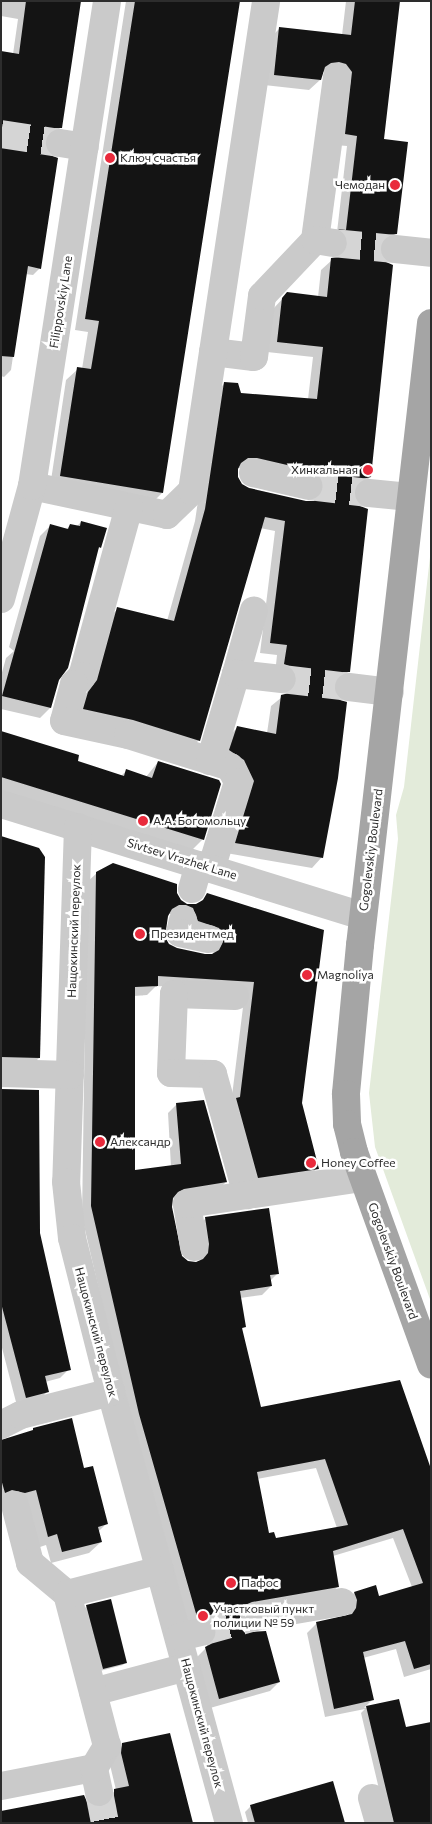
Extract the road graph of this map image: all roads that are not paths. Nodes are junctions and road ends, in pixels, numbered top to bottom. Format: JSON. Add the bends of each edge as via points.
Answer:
{"nodes":[{"id":1,"x":107,"y":1,"type":"edge"},
{"id":2,"x":266,"y":1,"type":"edge"},
{"id":3,"x":337,"y":77,"type":"dead end"},
{"id":4,"x":395,"y":249,"type":"tunnel mouth"},
{"id":5,"x":431,"y":253,"type":"edge"},
{"id":6,"x":431,"y":323,"type":"edge"},
{"id":7,"x":213,"y":352,"type":"junction"},
{"id":8,"x":253,"y":473,"type":"dead end"},
{"id":9,"x":32,"y":486,"type":"junction"},
{"id":10,"x":309,"y":486,"type":"tunnel mouth"},
{"id":11,"x":369,"y":493,"type":"tunnel mouth"},
{"id":12,"x":410,"y":497,"type":"junction"},
{"id":13,"x":128,"y":507,"type":"junction"},
{"id":14,"x":1,"y":599,"type":"edge"},
{"id":15,"x":254,"y":610,"type":"dead end"},
{"id":16,"x":236,"y":674,"type":"junction"},
{"id":17,"x":282,"y":679,"type":"tunnel mouth"},
{"id":18,"x":348,"y":686,"type":"tunnel mouth"},
{"id":19,"x":390,"y":692,"type":"junction"},
{"id":20,"x":210,"y":761,"type":"junction"},
{"id":21,"x":1,"y":804,"type":"edge"},
{"id":22,"x":78,"y":827,"type":"junction"},
{"id":23,"x":201,"y":874,"type":"junction"},
{"id":24,"x":364,"y":916,"type":"junction"},
{"id":25,"x":174,"y":926,"type":"dead end"},
{"id":26,"x":208,"y":939,"type":"dead end"},
{"id":27,"x":235,"y":996,"type":"dead end"},
{"id":28,"x":1,"y":1074,"type":"edge"},
{"id":29,"x":70,"y":1075,"type":"junction"},
{"id":30,"x":362,"y":1178,"type":"junction"},
{"id":31,"x":247,"y":1195,"type":"junction"},
{"id":32,"x":194,"y":1247,"type":"dead end"},
{"id":33,"x":431,"y":1365,"type":"edge"},
{"id":34,"x":111,"y":1392,"type":"junction"},
{"id":35,"x":1,"y":1425,"type":"edge"},
{"id":36,"x":15,"y":1505,"type":"dead end"},
{"id":37,"x":160,"y":1570,"type":"junction"},
{"id":38,"x":67,"y":1594,"type":"junction"},
{"id":39,"x":342,"y":1602,"type":"dead end"},
{"id":40,"x":255,"y":1617,"type":"tunnel mouth"},
{"id":41,"x":186,"y":1667,"type":"junction"},
{"id":42,"x":93,"y":1692,"type":"junction"},
{"id":43,"x":1,"y":1786,"type":"edge"},
{"id":44,"x":229,"y":1823,"type":"edge"}],
"edges":[{"from":1,"to":9,"type":"street","name":"Filippovskiy Lane","via":[[72,145]]},
{"from":2,"to":7,"type":"street"},
{"from":3,"to":7,"type":"street","via":[[324,241],[262,296],[254,357]]},
{"from":4,"to":5,"type":"street"},
{"from":6,"to":12,"type":"main road","name":"Gogolevskiy Boulevard"},
{"from":7,"to":13,"type":"street","via":[[192,491],[167,515]]},
{"from":8,"to":10,"type":"street"},
{"from":9,"to":13,"type":"street"},
{"from":9,"to":14,"type":"street","name":"Filippovskiy Lane"},
{"from":11,"to":12,"type":"street"},
{"from":12,"to":19,"type":"main road","name":"Gogolevskiy Boulevard"},
{"from":13,"to":20,"type":"street","via":[[82,676],[74,684],[64,721]]},
{"from":15,"to":16,"type":"street"},
{"from":16,"to":17,"type":"street"},
{"from":16,"to":20,"type":"street"},
{"from":18,"to":19,"type":"street"},
{"from":19,"to":24,"type":"main road","name":"Gogolevskiy Boulevard"},
{"from":20,"to":23,"type":"street","via":[[230,767],[238,782]]},
{"from":21,"to":22,"type":"street","name":"Sivtsev Vrazhek Lane"},
{"from":22,"to":23,"type":"street","name":"Sivtsev Vrazhek Lane"},
{"from":22,"to":29,"type":"street","name":"Нащокинский переулок"},
{"from":23,"to":24,"type":"street","name":"Sivtsev Vrazhek Lane"},
{"from":24,"to":30,"type":"main road","name":"Gogolevskiy Boulevard","via":[[346,1094],[348,1124]]},
{"from":25,"to":26,"type":"street"},
{"from":27,"to":31,"type":"street","via":[[174,994],[171,1073],[213,1074]]},
{"from":28,"to":29,"type":"street"},
{"from":29,"to":34,"type":"street","name":"Нащокинский переулок","via":[[68,1212]]},
{"from":30,"to":31,"type":"street"},
{"from":30,"to":33,"type":"main road","name":"Gogolevskiy Boulevard"},
{"from":31,"to":32,"type":"street","via":[[187,1204]]},
{"from":34,"to":35,"type":"street","via":[[21,1416]]},
{"from":34,"to":37,"type":"street","name":"Нащокинский переулок"},
{"from":36,"to":38,"type":"street","via":[[30,1563]]},
{"from":37,"to":38,"type":"street"},
{"from":37,"to":41,"type":"street","name":"Нащокинский переулок","via":[[190,1634]]},
{"from":38,"to":42,"type":"street"},
{"from":39,"to":40,"type":"street"},
{"from":41,"to":42,"type":"street"},
{"from":41,"to":44,"type":"street","name":"Нащокинский переулок"},
{"from":42,"to":43,"type":"street","via":[[107,1746],[96,1780]]}]}
